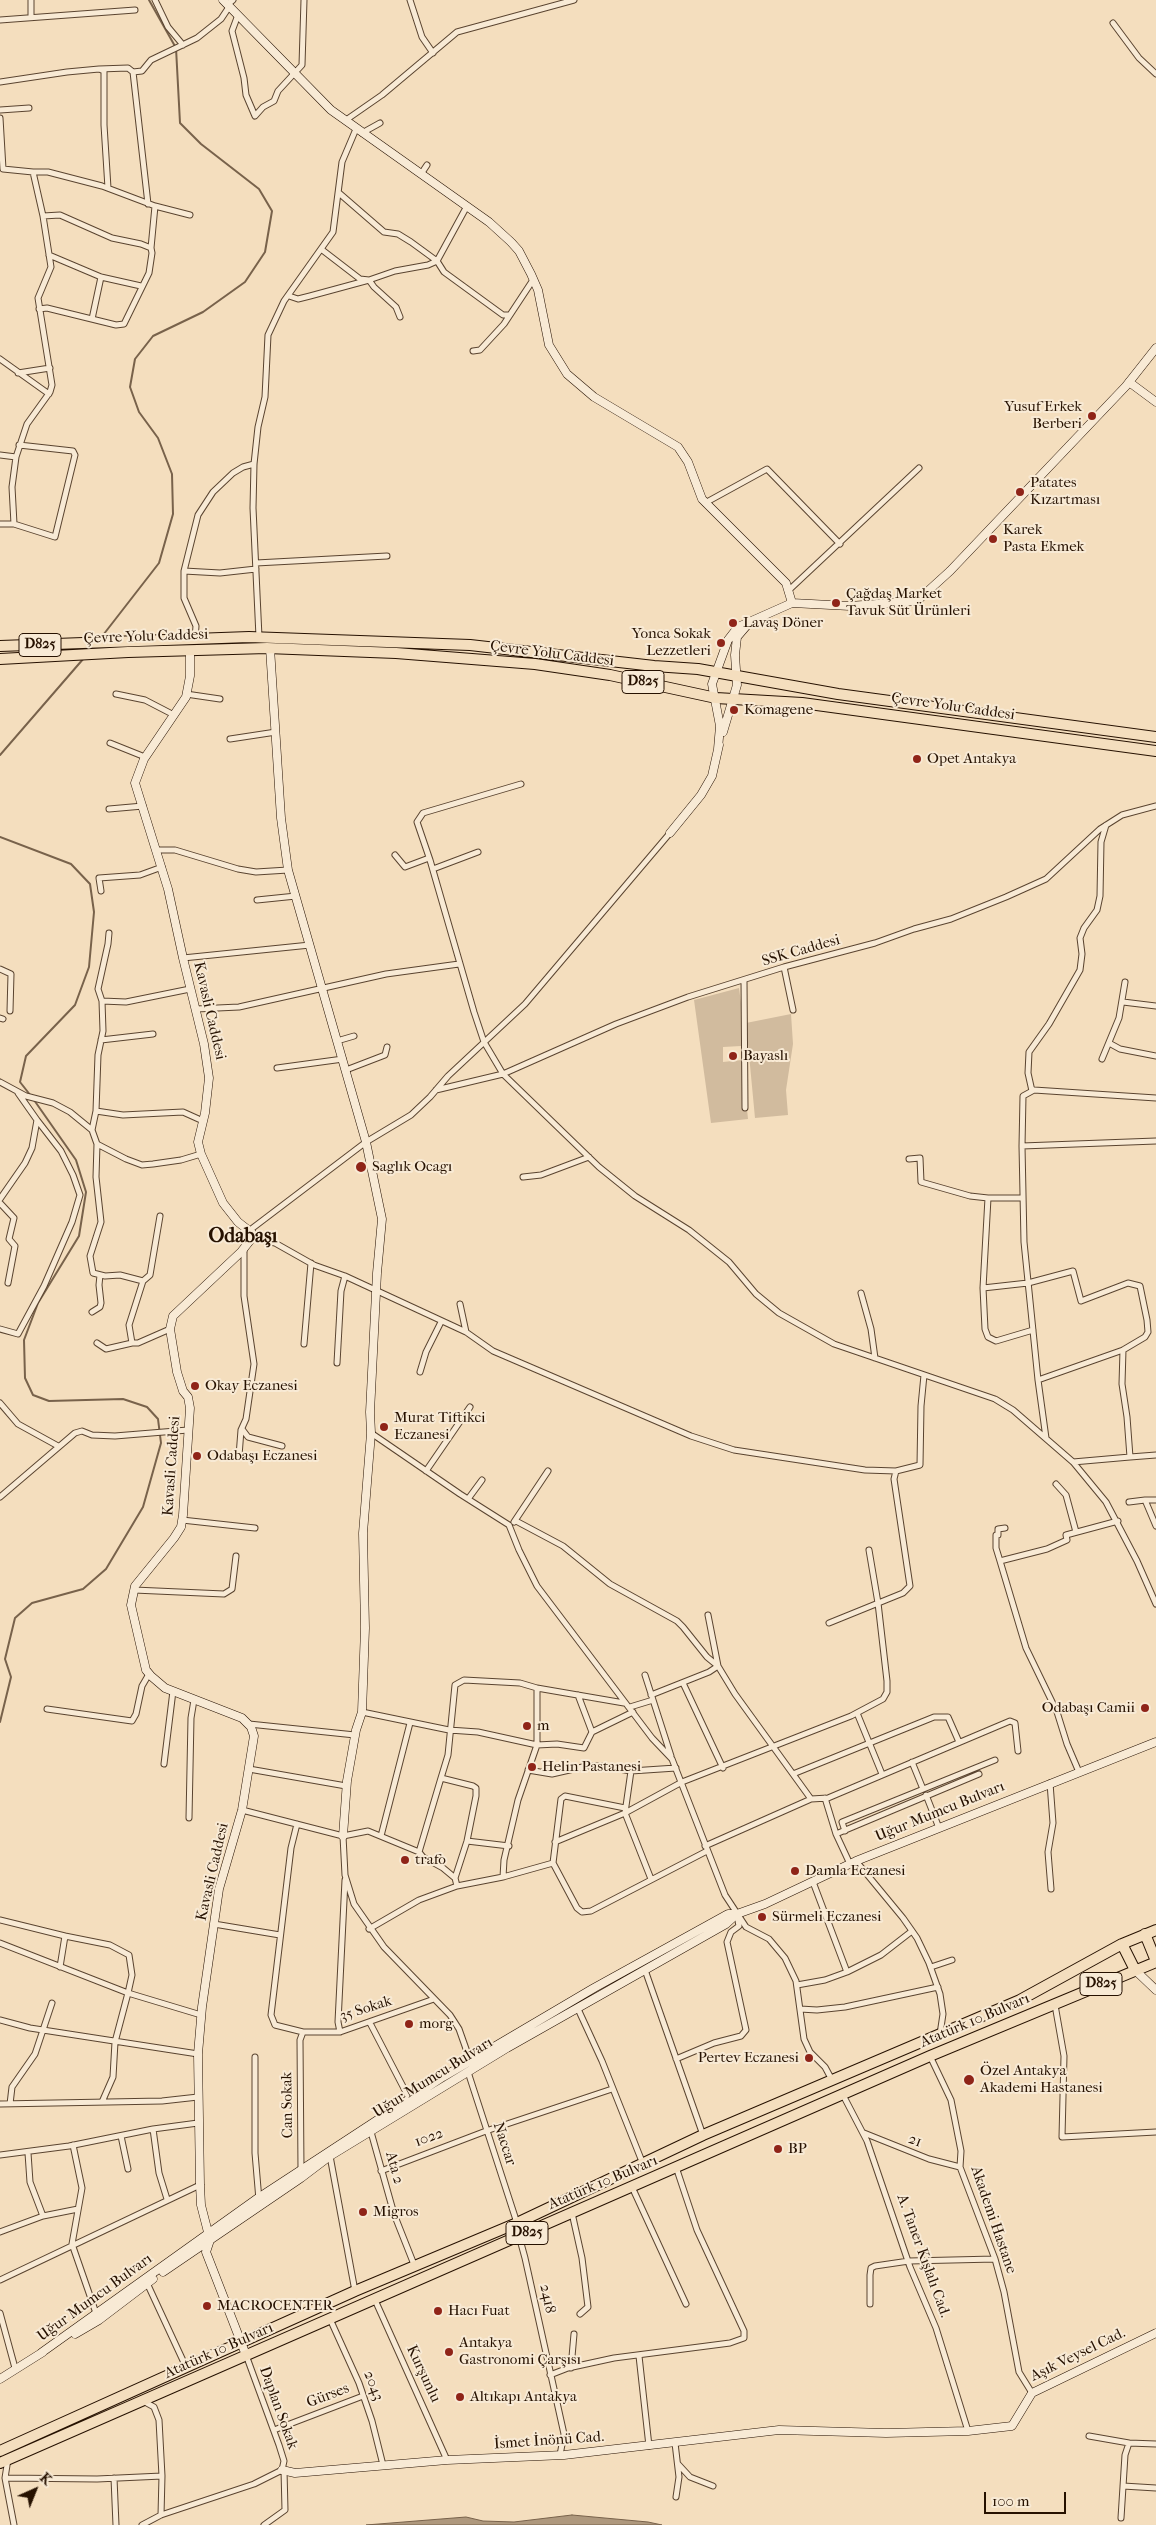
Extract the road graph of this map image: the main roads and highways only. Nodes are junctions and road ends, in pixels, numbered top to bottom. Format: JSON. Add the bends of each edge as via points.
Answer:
{"nodes":[{"id":1,"x":0,"y":646,"type":"edge"},
{"id":2,"x":0,"y":660,"type":"edge"},
{"id":3,"x":1156,"y":737,"type":"edge"},
{"id":4,"x":1156,"y":751,"type":"edge"},
{"id":5,"x":1156,"y":1930,"type":"edge"},
{"id":6,"x":1145,"y":1934,"type":"junction"},
{"id":7,"x":1122,"y":1944,"type":"junction"},
{"id":8,"x":1156,"y":1961,"type":"edge"},
{"id":9,"x":1134,"y":1970,"type":"junction"},
{"id":10,"x":0,"y":2451,"type":"edge"},
{"id":11,"x":4,"y":2461,"type":"edge"}],
"edges":[{"from":1,"to":3,"type":"highway","name":"Çevre Yolu Caddesi","number":"D825","via":[[259,638],[470,645],[716,672],[847,695]]},
{"from":2,"to":4,"type":"highway","name":"Çevre Yolu Caddesi","number":"D825","via":[[76,654],[270,648],[534,664],[610,675],[716,698],[802,702]]},
{"from":5,"to":6,"type":"highway","number":"D825"},
{"from":6,"to":7,"type":"highway","number":"D825"},
{"from":6,"to":8,"type":"highway"},
{"from":7,"to":9,"type":"highway"},
{"from":7,"to":10,"type":"highway","name":"Atatürk 10 Bulvarı","number":"D825","via":[[1020,2000],[703,2135],[516,2223],[355,2291]]},
{"from":8,"to":9,"type":"highway","number":"D825"},
{"from":9,"to":11,"type":"highway","name":"Atatürk 10 Bulvarı","number":"D825"}]}
